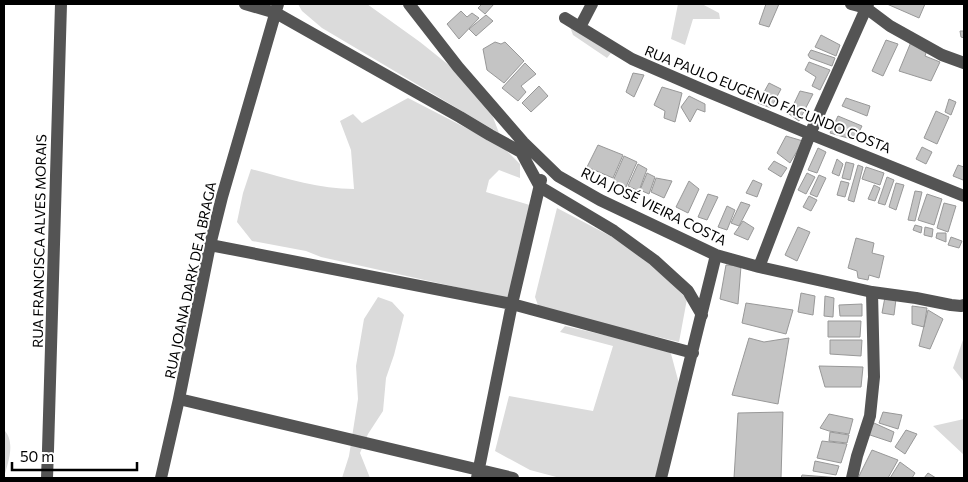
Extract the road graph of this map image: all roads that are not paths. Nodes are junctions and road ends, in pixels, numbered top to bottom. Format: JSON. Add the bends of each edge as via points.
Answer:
{"nodes":[{"id":1,"x":61,"y":4,"type":"edge"},
{"id":2,"x":245,"y":4,"type":"edge"},
{"id":3,"x":409,"y":4,"type":"edge"},
{"id":4,"x":592,"y":4,"type":"edge"},
{"id":5,"x":851,"y":4,"type":"edge"},
{"id":6,"x":867,"y":6,"type":"edge"},
{"id":7,"x":277,"y":8,"type":"edge"},
{"id":8,"x":565,"y":18,"type":"dead end"},
{"id":9,"x":580,"y":27,"type":"junction"},
{"id":10,"x":964,"y":63,"type":"edge"},
{"id":11,"x":810,"y":134,"type":"junction"},
{"id":12,"x":545,"y":164,"type":"junction"},
{"id":13,"x":540,"y":187,"type":"junction"},
{"id":14,"x":964,"y":196,"type":"edge"},
{"id":15,"x":210,"y":245,"type":"junction"},
{"id":16,"x":716,"y":255,"type":"junction"},
{"id":17,"x":759,"y":267,"type":"junction"},
{"id":18,"x":872,"y":292,"type":"junction"},
{"id":19,"x":512,"y":304,"type":"junction"},
{"id":20,"x":964,"y":305,"type":"edge"},
{"id":21,"x":702,"y":315,"type":"junction"},
{"id":22,"x":693,"y":353,"type":"junction"},
{"id":23,"x":179,"y":399,"type":"junction"},
{"id":24,"x":478,"y":474,"type":"edge"},
{"id":25,"x":46,"y":478,"type":"edge"},
{"id":26,"x":161,"y":478,"type":"edge"},
{"id":27,"x":513,"y":478,"type":"edge"},
{"id":28,"x":661,"y":478,"type":"edge"},
{"id":29,"x":852,"y":478,"type":"edge"}],
"edges":[{"from":1,"to":25,"type":"street","name":"RUA FRANCISCA ALVES MORAIS"},
{"from":2,"to":7,"type":"street"},
{"from":3,"to":12,"type":"street","name":"RUA JOSÉ VIEIRA COSTA","via":[[471,82]]},
{"from":4,"to":9,"type":"street"},
{"from":5,"to":6,"type":"street"},
{"from":6,"to":10,"type":"street","via":[[890,26],[942,55]]},
{"from":6,"to":11,"type":"street"},
{"from":7,"to":13,"type":"street","via":[[521,152]]},
{"from":7,"to":15,"type":"street","name":"RUA JOANA DARK DE A BRAGA"},
{"from":8,"to":9,"type":"street","name":"RUA PAULO EUGENIO FACUNDO COSTA"},
{"from":9,"to":11,"type":"street","name":"RUA PAULO EUGENIO FACUNDO COSTA","via":[[632,59]]},
{"from":11,"to":14,"type":"street","name":"RUA PAULO EUGENIO FACUNDO COSTA"},
{"from":11,"to":17,"type":"street"},
{"from":12,"to":13,"type":"street"},
{"from":12,"to":16,"type":"street","name":"RUA JOSÉ VIEIRA COSTA","via":[[558,176],[600,200]]},
{"from":13,"to":19,"type":"street"},
{"from":13,"to":21,"type":"street","via":[[614,231],[654,260],[688,291]]},
{"from":15,"to":19,"type":"street"},
{"from":15,"to":23,"type":"street","name":"RUA JOANA DARK DE A BRAGA"},
{"from":16,"to":17,"type":"street","name":"RUA JOSÉ VIEIRA COSTA"},
{"from":16,"to":21,"type":"street"},
{"from":17,"to":18,"type":"street","name":"RUA JOSÉ VIEIRA COSTA"},
{"from":18,"to":20,"type":"street","name":"RUA JOSÉ VIEIRA COSTA"},
{"from":18,"to":29,"type":"street","via":[[874,377],[870,416]]},
{"from":19,"to":22,"type":"street"},
{"from":19,"to":24,"type":"street"},
{"from":21,"to":22,"type":"street"},
{"from":22,"to":28,"type":"street"},
{"from":23,"to":24,"type":"street"},
{"from":23,"to":26,"type":"street","name":"RUA JOANA DARK DE A BRAGA"},
{"from":24,"to":27,"type":"street"}]}
